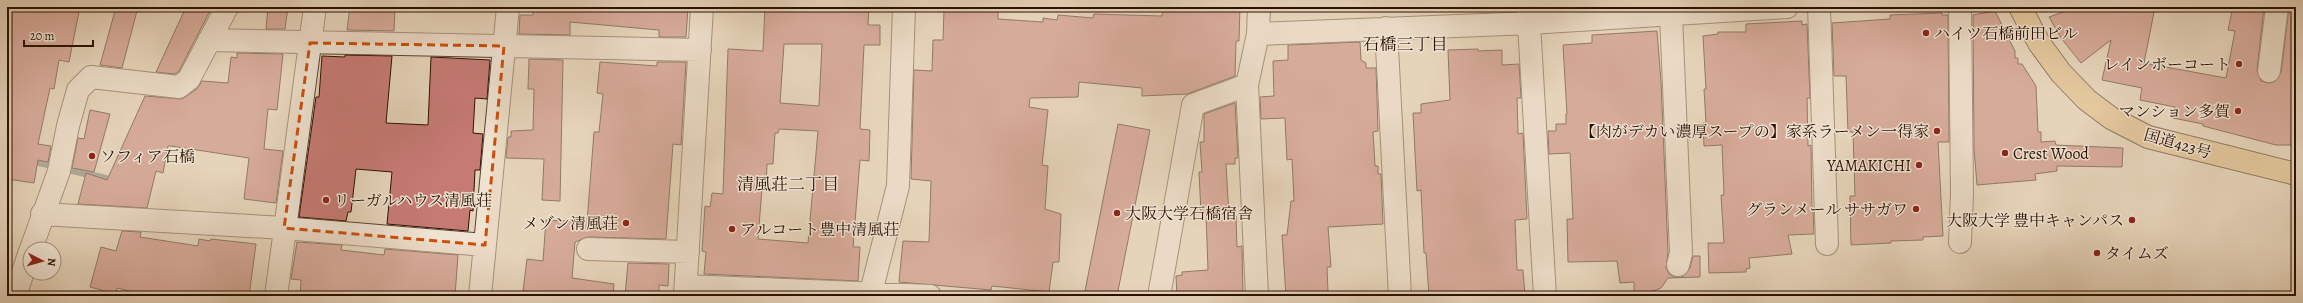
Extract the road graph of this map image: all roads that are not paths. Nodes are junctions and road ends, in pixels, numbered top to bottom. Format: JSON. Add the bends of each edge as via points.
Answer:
{"nodes":[{"id":1,"x":227,"y":7,"type":"edge"},
{"id":2,"x":315,"y":7,"type":"edge"},
{"id":3,"x":508,"y":7,"type":"edge"},
{"id":4,"x":702,"y":7,"type":"edge"},
{"id":5,"x":904,"y":7,"type":"edge"},
{"id":6,"x":1259,"y":7,"type":"edge"},
{"id":7,"x":1786,"y":7,"type":"edge"},
{"id":8,"x":1819,"y":7,"type":"edge"},
{"id":9,"x":1960,"y":7,"type":"edge"},
{"id":10,"x":2020,"y":7,"type":"edge"},
{"id":11,"x":2277,"y":7,"type":"edge"},
{"id":12,"x":1529,"y":15,"type":"edge"},
{"id":13,"x":1671,"y":15,"type":"junction"},
{"id":14,"x":1386,"y":28,"type":"junction"},
{"id":15,"x":1258,"y":34,"type":"junction"},
{"id":16,"x":209,"y":40,"type":"junction"},
{"id":17,"x":310,"y":43,"type":"junction"},
{"id":18,"x":504,"y":46,"type":"junction"},
{"id":19,"x":700,"y":50,"type":"junction"},
{"id":20,"x":2269,"y":71,"type":"dead end"},
{"id":21,"x":1247,"y":85,"type":"junction"},
{"id":22,"x":2296,"y":174,"type":"edge"},
{"id":23,"x":42,"y":214,"type":"junction"},
{"id":24,"x":284,"y":228,"type":"junction"},
{"id":25,"x":33,"y":241,"type":"edge"},
{"id":26,"x":1960,"y":242,"type":"dead end"},
{"id":27,"x":1827,"y":244,"type":"dead end"},
{"id":28,"x":485,"y":245,"type":"junction"},
{"id":29,"x":588,"y":249,"type":"dead end"},
{"id":30,"x":688,"y":252,"type":"junction"},
{"id":31,"x":1678,"y":265,"type":"dead end"},
{"id":32,"x":22,"y":275,"type":"edge"},
{"id":33,"x":685,"y":291,"type":"edge"},
{"id":34,"x":870,"y":294,"type":"edge"},
{"id":35,"x":15,"y":296,"type":"edge"},
{"id":36,"x":276,"y":296,"type":"edge"},
{"id":37,"x":480,"y":296,"type":"edge"},
{"id":38,"x":930,"y":296,"type":"edge"},
{"id":39,"x":1158,"y":296,"type":"edge"},
{"id":40,"x":1257,"y":296,"type":"edge"},
{"id":41,"x":1400,"y":296,"type":"edge"},
{"id":42,"x":1545,"y":296,"type":"edge"}],
"edges":[{"from":1,"to":16,"type":"street"},
{"from":2,"to":17,"type":"street"},
{"from":3,"to":18,"type":"street"},
{"from":4,"to":19,"type":"street"},
{"from":5,"to":34,"type":"street","via":[[898,186]]},
{"from":6,"to":15,"type":"street"},
{"from":7,"to":13,"type":"street"},
{"from":8,"to":27,"type":"street"},
{"from":9,"to":26,"type":"street"},
{"from":10,"to":22,"type":"highway","name":"国道423号","via":[[2039,43],[2060,73],[2087,100],[2111,118],[2148,137]]},
{"from":11,"to":20,"type":"street"},
{"from":12,"to":13,"type":"street"},
{"from":12,"to":14,"type":"street"},
{"from":12,"to":42,"type":"street"},
{"from":13,"to":31,"type":"street","via":[[1681,253]]},
{"from":14,"to":15,"type":"street"},
{"from":14,"to":41,"type":"street"},
{"from":15,"to":21,"type":"street"},
{"from":16,"to":17,"type":"street"},
{"from":16,"to":23,"type":"street","via":[[189,79],[179,87],[91,77],[78,90],[59,172]]},
{"from":17,"to":18,"type":"street"},
{"from":17,"to":24,"type":"street"},
{"from":18,"to":19,"type":"street"},
{"from":18,"to":28,"type":"street"},
{"from":19,"to":30,"type":"street"},
{"from":21,"to":39,"type":"street","via":[[1193,105]]},
{"from":21,"to":40,"type":"street"},
{"from":23,"to":24,"type":"street"},
{"from":23,"to":25,"type":"street"},
{"from":24,"to":28,"type":"street"},
{"from":24,"to":36,"type":"street"},
{"from":28,"to":37,"type":"street"},
{"from":29,"to":30,"type":"street"},
{"from":30,"to":33,"type":"street"},
{"from":32,"to":35,"type":"street"},
{"from":33,"to":34,"type":"street"},
{"from":34,"to":38,"type":"street"}]}
